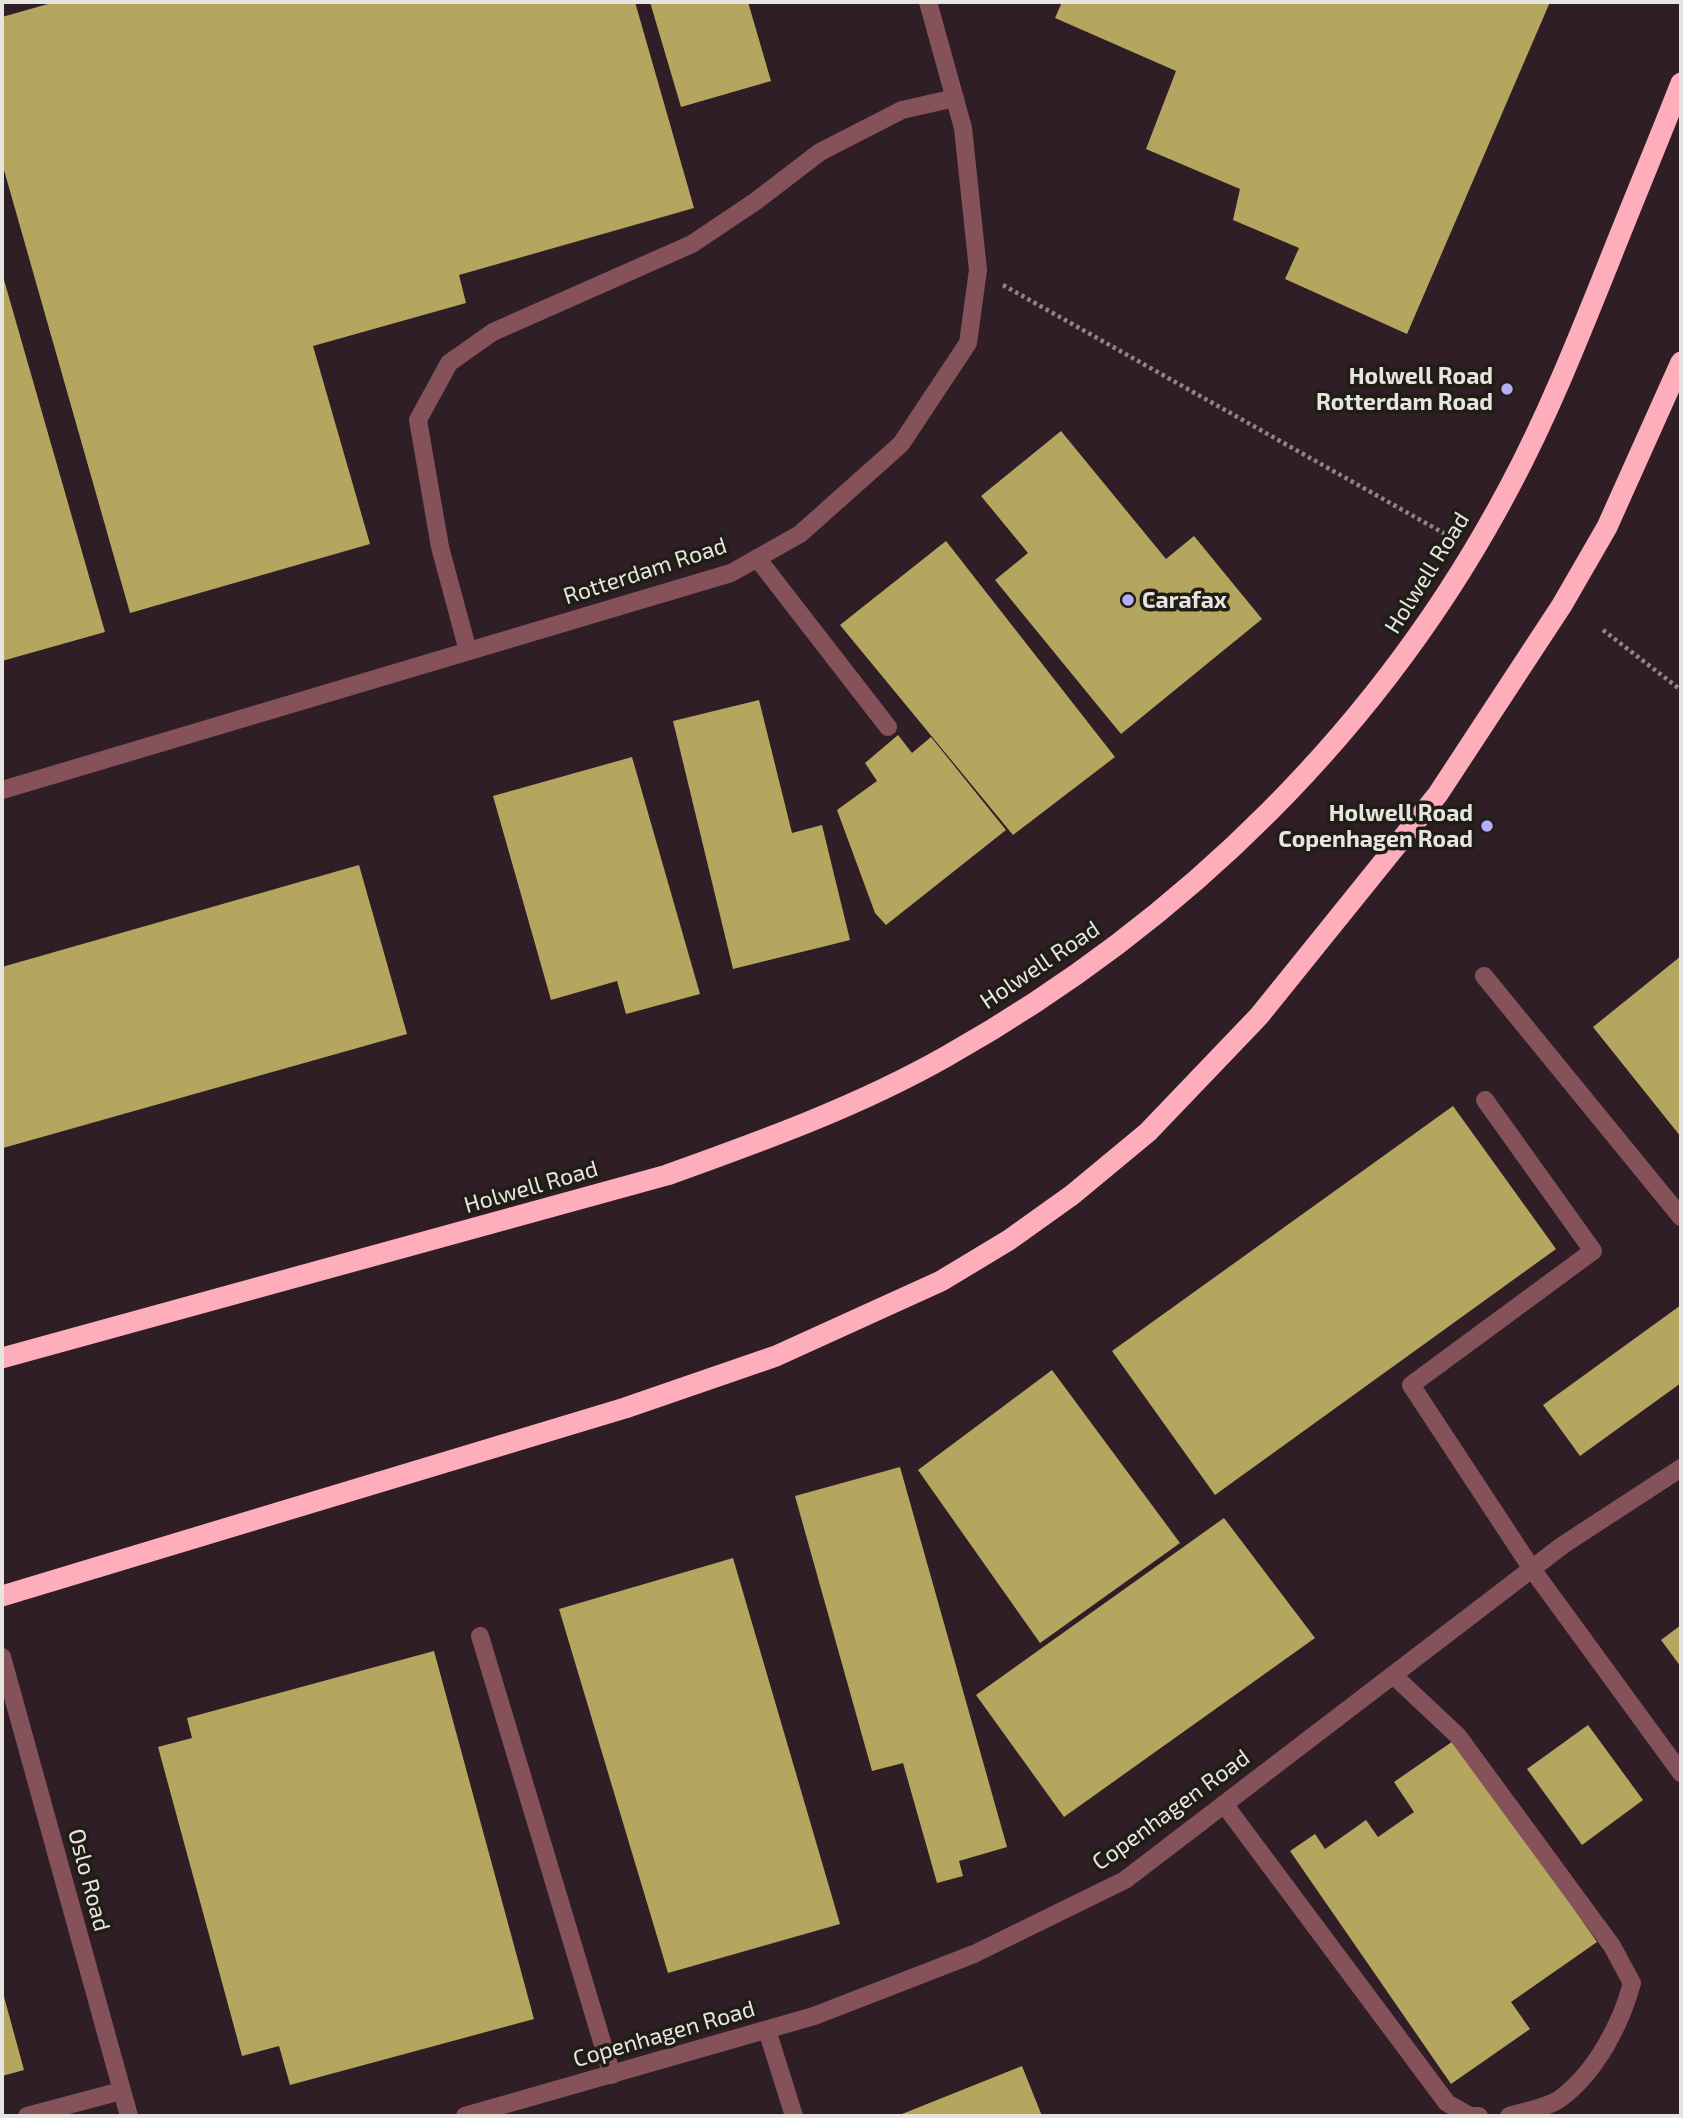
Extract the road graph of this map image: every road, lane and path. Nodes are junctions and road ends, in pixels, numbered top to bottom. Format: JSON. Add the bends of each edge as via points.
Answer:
{"nodes":[{"id":1,"x":928,"y":2,"type":"edge"},
{"id":2,"x":1681,"y":83,"type":"edge"},
{"id":3,"x":955,"y":98,"type":"junction"},
{"id":4,"x":978,"y":270,"type":"junction"},
{"id":5,"x":1681,"y":362,"type":"edge"},
{"id":6,"x":1455,"y":539,"type":"dead end"},
{"id":7,"x":757,"y":558,"type":"junction"},
{"id":8,"x":1603,"y":630,"type":"dead end"},
{"id":9,"x":468,"y":651,"type":"junction"},
{"id":10,"x":1681,"y":690,"type":"edge"},
{"id":11,"x":888,"y":727,"type":"dead end"},
{"id":12,"x":2,"y":790,"type":"edge"},
{"id":13,"x":1484,"y":976,"type":"dead end"},
{"id":14,"x":1485,"y":1100,"type":"dead end"},
{"id":15,"x":1681,"y":1217,"type":"edge"},
{"id":16,"x":2,"y":1358,"type":"edge"},
{"id":17,"x":1681,"y":1468,"type":"edge"},
{"id":18,"x":1532,"y":1569,"type":"junction"},
{"id":19,"x":2,"y":1596,"type":"edge"},
{"id":20,"x":480,"y":1636,"type":"dead end"},
{"id":21,"x":2,"y":1657,"type":"edge"},
{"id":22,"x":1393,"y":1675,"type":"junction"},
{"id":23,"x":1681,"y":1773,"type":"edge"},
{"id":24,"x":1224,"y":1804,"type":"junction"},
{"id":25,"x":767,"y":2030,"type":"junction"},
{"id":26,"x":612,"y":2075,"type":"junction"},
{"id":27,"x":121,"y":2091,"type":"junction"},
{"id":28,"x":27,"y":2116,"type":"edge"},
{"id":29,"x":129,"y":2116,"type":"edge"},
{"id":30,"x":465,"y":2116,"type":"edge"},
{"id":31,"x":794,"y":2116,"type":"edge"},
{"id":32,"x":1479,"y":2116,"type":"edge"},
{"id":33,"x":1509,"y":2116,"type":"edge"}],
"edges":[{"from":1,"to":3,"type":"street","name":"Rotterdam Road"},
{"from":2,"to":16,"type":"highway","name":"Holwell Road","via":[[1546,412],[1511,484],[1442,603],[1388,679],[1290,791],[1172,902],[1108,952],[945,1058],[770,1139],[667,1175]]},
{"from":3,"to":4,"type":"street","name":"Rotterdam Road","via":[[963,128]]},
{"from":3,"to":9,"type":"street","via":[[902,110],[820,152],[692,244],[493,332],[449,363],[418,420],[440,547]]},
{"from":4,"to":6,"type":"path"},
{"from":4,"to":7,"type":"street","name":"Rotterdam Road","via":[[968,343],[901,444],[800,534]]},
{"from":5,"to":19,"type":"highway","via":[[1607,527],[1562,605],[1438,794],[1259,1016],[1148,1132],[1072,1195],[941,1281],[776,1356],[625,1408]]},
{"from":7,"to":9,"type":"street","name":"Rotterdam Road","via":[[730,573]]},
{"from":7,"to":11,"type":"street"},
{"from":8,"to":10,"type":"path"},
{"from":9,"to":12,"type":"street","name":"Rotterdam Road"},
{"from":13,"to":15,"type":"street"},
{"from":14,"to":18,"type":"street","via":[[1593,1251],[1411,1385]]},
{"from":17,"to":18,"type":"street","name":"Copenhagen Road"},
{"from":18,"to":22,"type":"street","name":"Copenhagen Road"},
{"from":18,"to":23,"type":"street"},
{"from":20,"to":26,"type":"street"},
{"from":21,"to":27,"type":"street","name":"Oslo Road"},
{"from":22,"to":24,"type":"street","name":"Copenhagen Road"},
{"from":22,"to":33,"type":"street","via":[[1458,1736],[1612,1946],[1632,1983],[1623,2015],[1587,2072],[1559,2100]]},
{"from":24,"to":25,"type":"street","name":"Copenhagen Road","via":[[1125,1880],[974,1954],[814,2017]]},
{"from":24,"to":32,"type":"street","via":[[1447,2103]]},
{"from":25,"to":26,"type":"street","name":"Copenhagen Road"},
{"from":25,"to":31,"type":"street"},
{"from":26,"to":30,"type":"street","name":"Copenhagen Road"},
{"from":27,"to":28,"type":"street"},
{"from":27,"to":29,"type":"street","name":"Oslo Road"}]}
